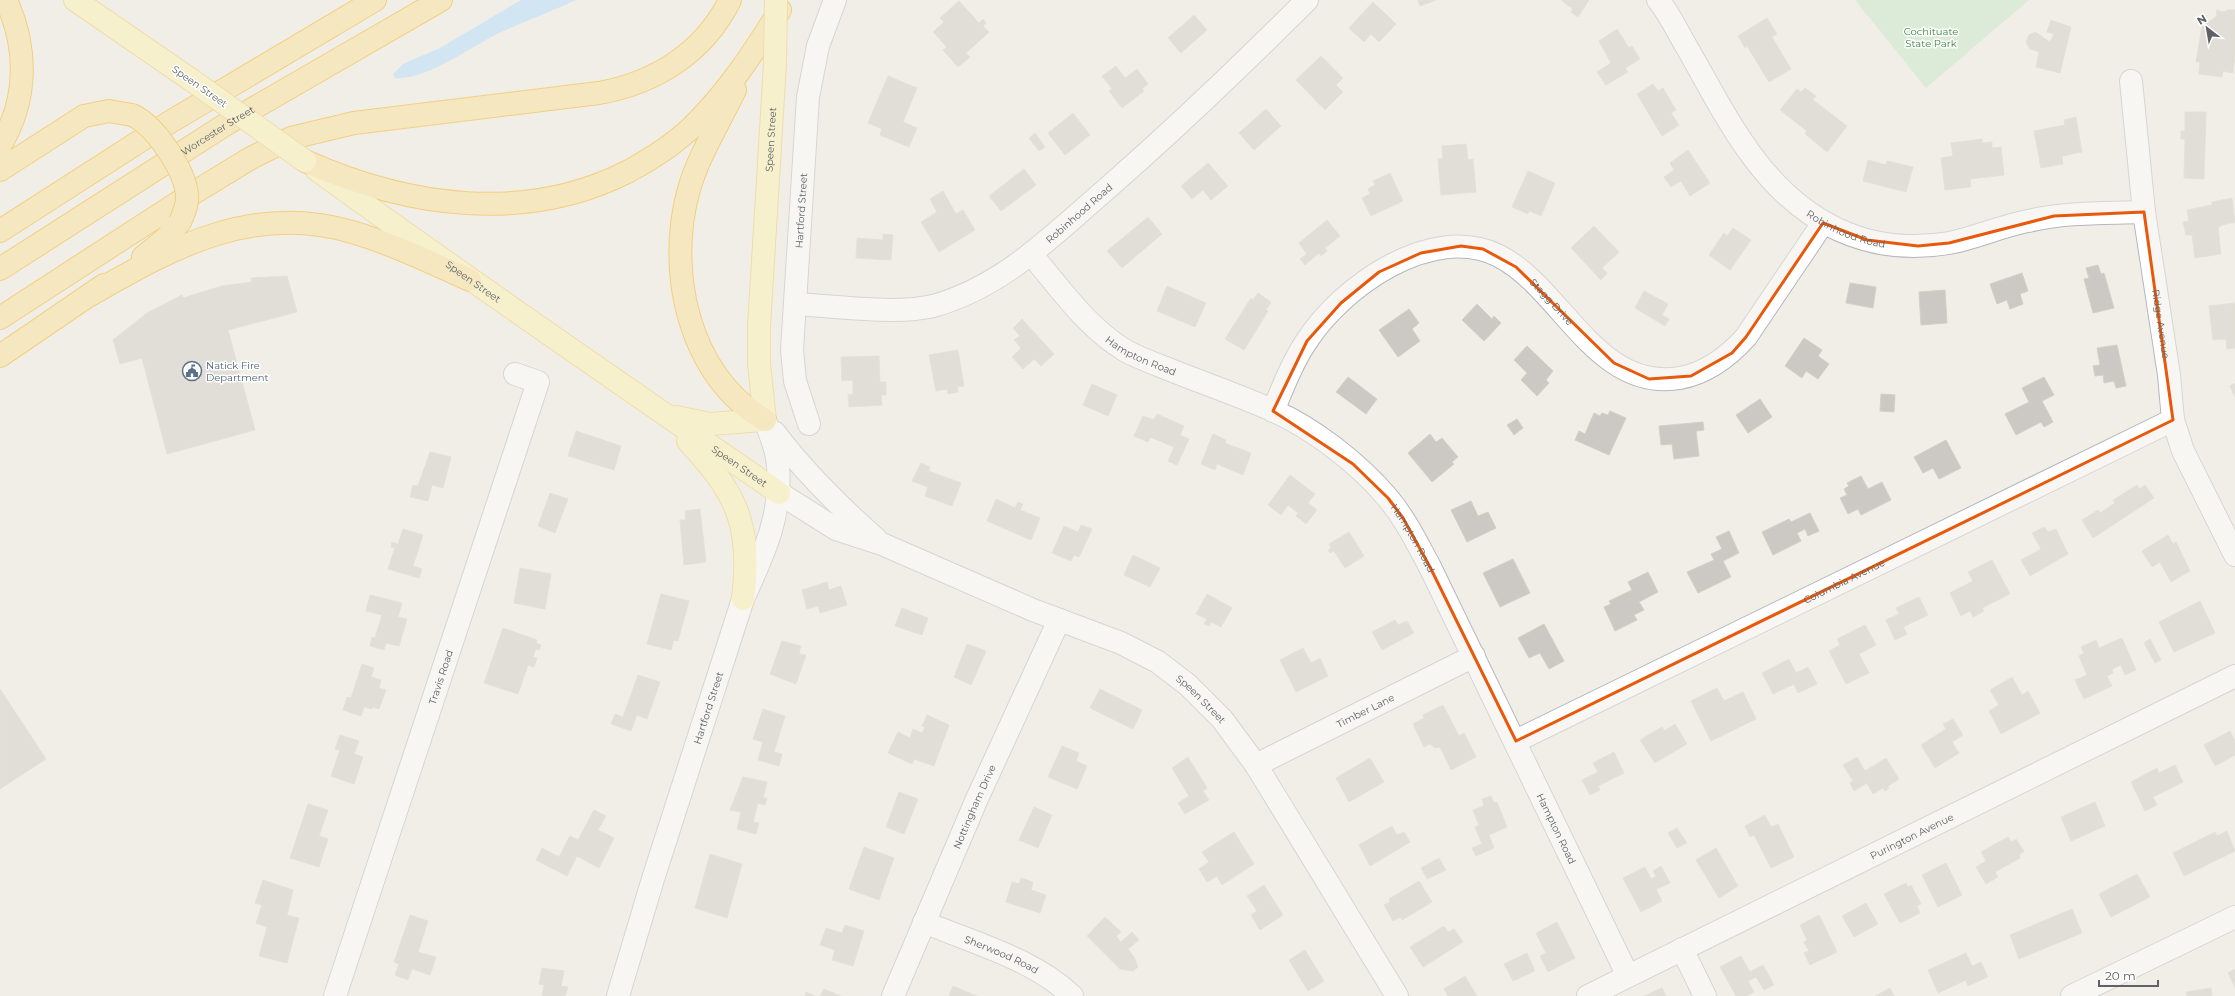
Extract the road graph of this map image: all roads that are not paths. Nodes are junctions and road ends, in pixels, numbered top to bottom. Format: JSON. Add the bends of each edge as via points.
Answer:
{"nodes":[{"id":1,"x":6,"y":0,"type":"edge"},
{"id":2,"x":75,"y":0,"type":"edge"},
{"id":3,"x":375,"y":0,"type":"edge"},
{"id":4,"x":440,"y":0,"type":"edge"},
{"id":5,"x":730,"y":0,"type":"edge"},
{"id":6,"x":776,"y":0,"type":"edge"},
{"id":7,"x":786,"y":0,"type":"edge"},
{"id":8,"x":835,"y":0,"type":"edge"},
{"id":9,"x":1307,"y":0,"type":"edge"},
{"id":10,"x":1658,"y":0,"type":"edge"},
{"id":11,"x":749,"y":60,"type":"junction"},
{"id":12,"x":2131,"y":81,"type":"dead end"},
{"id":13,"x":0,"y":146,"type":"edge"},
{"id":14,"x":305,"y":160,"type":"junction"},
{"id":15,"x":0,"y":170,"type":"edge"},
{"id":16,"x":2144,"y":212,"type":"junction"},
{"id":17,"x":1823,"y":223,"type":"junction"},
{"id":18,"x":0,"y":231,"type":"edge"},
{"id":19,"x":1031,"y":254,"type":"junction"},
{"id":20,"x":0,"y":269,"type":"edge"},
{"id":21,"x":470,"y":280,"type":"junction"},
{"id":22,"x":92,"y":294,"type":"junction"},
{"id":23,"x":795,"y":304,"type":"junction"},
{"id":24,"x":0,"y":318,"type":"edge"},
{"id":25,"x":0,"y":356,"type":"edge"},
{"id":26,"x":515,"y":374,"type":"dead end"},
{"id":27,"x":658,"y":410,"type":"junction"},
{"id":28,"x":1273,"y":411,"type":"junction"},
{"id":29,"x":765,"y":420,"type":"junction"},
{"id":30,"x":2173,"y":420,"type":"junction"},
{"id":31,"x":809,"y":424,"type":"dead end"},
{"id":32,"x":778,"y":493,"type":"junction"},
{"id":33,"x":882,"y":544,"type":"junction"},
{"id":34,"x":2235,"y":555,"type":"edge"},
{"id":35,"x":743,"y":599,"type":"junction"},
{"id":36,"x":1059,"y":620,"type":"junction"},
{"id":37,"x":1474,"y":656,"type":"junction"},
{"id":38,"x":2235,"y":676,"type":"edge"},
{"id":39,"x":1516,"y":741,"type":"junction"},
{"id":40,"x":1256,"y":765,"type":"junction"},
{"id":41,"x":2235,"y":917,"type":"edge"},
{"id":42,"x":924,"y":922,"type":"junction"},
{"id":43,"x":1682,"y":949,"type":"junction"},
{"id":44,"x":1628,"y":976,"type":"junction"},
{"id":45,"x":335,"y":996,"type":"edge"},
{"id":46,"x":618,"y":996,"type":"edge"},
{"id":47,"x":893,"y":996,"type":"edge"},
{"id":48,"x":1072,"y":996,"type":"edge"},
{"id":49,"x":1397,"y":996,"type":"edge"},
{"id":50,"x":1588,"y":996,"type":"edge"},
{"id":51,"x":1705,"y":996,"type":"edge"},
{"id":52,"x":2072,"y":996,"type":"edge"}],
"edges":[{"from":1,"to":13,"type":"highway","via":[[19,37],[22,71],[18,106]]},
{"from":2,"to":14,"type":"main road","name":"Speen Street","bridge":true},
{"from":3,"to":18,"type":"highway","via":[[164,125]]},
{"from":4,"to":20,"type":"highway","name":"Worcester Street","via":[[228,123]]},
{"from":5,"to":24,"type":"highway","via":[[718,21],[693,49],[662,72],[632,85],[599,93],[354,123],[291,138],[251,158],[189,196]]},
{"from":6,"to":29,"type":"main road","name":"Speen Street","bridge":true,"via":[[775,63],[758,327]]},
{"from":7,"to":11,"type":"highway"},
{"from":8,"to":23,"type":"street","name":"Hartford Street","via":[[818,46],[808,97]]},
{"from":9,"to":19,"type":"street","name":"Robinhood Road","via":[[1189,116]]},
{"from":10,"to":17,"type":"street","name":"Robinhood Road","via":[[1752,155],[1783,192]]},
{"from":11,"to":14,"type":"highway","via":[[707,111],[670,145],[649,160],[611,180],[565,196],[504,205],[449,202],[368,185]]},
{"from":11,"to":29,"type":"highway","via":[[690,187],[681,228],[680,256],[687,309],[701,348],[730,392],[744,407]]},
{"from":12,"to":16,"type":"street","name":"Ridge Avenue"},
{"from":14,"to":21,"type":"main road","name":"Speen Street"},
{"from":15,"to":22,"type":"highway","bridge":true,"via":[[84,116],[109,112],[132,115],[154,130],[182,177],[186,189],[187,202],[180,222],[151,250]]},
{"from":16,"to":17,"type":"street","name":"Robinhood Road","via":[[2054,216],[2029,220],[1949,243],[1918,246],[1867,240]]},
{"from":16,"to":30,"type":"street","name":"Ridge Avenue","via":[[2169,374]]},
{"from":17,"to":28,"type":"street","name":"Stagg Drive","via":[[1746,337],[1732,353],[1691,376],[1669,380],[1649,379],[1614,363],[1516,267],[1482,249],[1461,246],[1421,253],[1400,260],[1357,288],[1307,340]]},
{"from":19,"to":23,"type":"street","name":"Robinhood Road","via":[[1009,271],[982,286],[924,308]]},
{"from":19,"to":28,"type":"street","name":"Hampton Road","via":[[1090,322],[1127,351]]},
{"from":21,"to":22,"type":"highway","via":[[352,232],[303,224],[272,224],[243,226],[202,238],[156,259]]},
{"from":21,"to":27,"type":"main road","name":"Speen Street"},
{"from":22,"to":25,"type":"highway"},
{"from":23,"to":31,"type":"street","name":"Hartford Street","via":[[793,371]]},
{"from":26,"to":45,"type":"street","name":"Travis Road","via":[[538,382]]},
{"from":27,"to":29,"type":"main road","via":[[701,423]]},
{"from":27,"to":32,"type":"main road","name":"Speen Street"},
{"from":27,"to":35,"type":"main road","via":[[705,459],[731,494],[741,522],[744,542],[746,574]]},
{"from":28,"to":37,"type":"street","name":"Hampton Road","via":[[1334,449],[1388,498],[1403,518],[1430,567]]},
{"from":29,"to":32,"type":"street","name":"Hartford Street","via":[[777,456]]},
{"from":29,"to":33,"type":"street","name":"Speen Street","via":[[812,479]]},
{"from":30,"to":34,"type":"street","name":"Ridge Avenue","via":[[2184,451]]},
{"from":30,"to":39,"type":"street","name":"Columbia Avenue"},
{"from":32,"to":33,"type":"street","name":"Speen Street","via":[[836,529]]},
{"from":32,"to":35,"type":"street","name":"Hartford Street","via":[[775,519],[767,546]]},
{"from":33,"to":36,"type":"street","name":"Speen Street"},
{"from":35,"to":46,"type":"street","name":"Hartford Street","via":[[651,884]]},
{"from":36,"to":40,"type":"street","name":"Speen Street","via":[[1122,643],[1169,670],[1215,711]]},
{"from":36,"to":42,"type":"street","name":"Nottingham Drive"},
{"from":37,"to":39,"type":"street","name":"Hampton Road"},
{"from":37,"to":40,"type":"street","name":"Timber Lane"},
{"from":38,"to":43,"type":"street","name":"Purington Avenue"},
{"from":39,"to":44,"type":"street","name":"Hampton Road"},
{"from":40,"to":49,"type":"street","name":"Speen Street"},
{"from":41,"to":52,"type":"street"},
{"from":42,"to":47,"type":"street","name":"Nottingham Drive"},
{"from":42,"to":48,"type":"street","name":"Sherwood Road","via":[[1033,967],[1054,980]]},
{"from":43,"to":44,"type":"street","name":"Purington Avenue"},
{"from":43,"to":51,"type":"street"},
{"from":44,"to":50,"type":"street","name":"Purington Avenue"}]}
